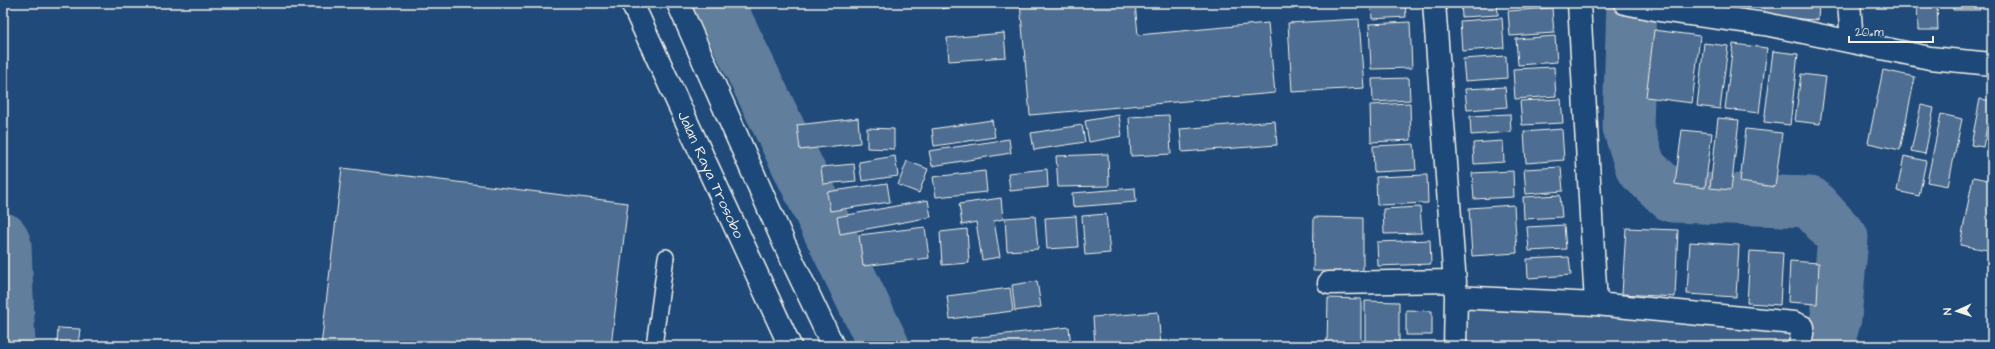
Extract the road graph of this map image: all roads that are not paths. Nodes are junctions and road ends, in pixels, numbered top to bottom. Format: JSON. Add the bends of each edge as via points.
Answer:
{"nodes":[{"id":1,"x":632,"y":3,"type":"edge"},
{"id":2,"x":678,"y":3,"type":"edge"},
{"id":3,"x":1434,"y":3,"type":"edge"},
{"id":4,"x":1579,"y":3,"type":"edge"},
{"id":5,"x":1625,"y":3,"type":"edge"},
{"id":6,"x":1849,"y":3,"type":"edge"},
{"id":7,"x":1852,"y":41,"type":"junction"},
{"id":8,"x":1992,"y":64,"type":"edge"},
{"id":9,"x":666,"y":257,"type":"dead end"},
{"id":10,"x":1329,"y":283,"type":"dead end"},
{"id":11,"x":1455,"y":289,"type":"junction"},
{"id":12,"x":1596,"y":304,"type":"junction"},
{"id":13,"x":654,"y":346,"type":"edge"},
{"id":14,"x":790,"y":346,"type":"edge"},
{"id":15,"x":833,"y":346,"type":"edge"},
{"id":16,"x":1455,"y":346,"type":"edge"},
{"id":17,"x":1800,"y":346,"type":"edge"}],
"edges":[{"from":1,"to":14,"type":"main road","name":"Jalan Raya Trosobo"},
{"from":2,"to":15,"type":"main road","via":[[784,243]]},
{"from":3,"to":11,"type":"main road"},
{"from":4,"to":12,"type":"main road"},
{"from":5,"to":7,"type":"main road","via":[[1765,24]]},
{"from":6,"to":7,"type":"main road"},
{"from":7,"to":8,"type":"main road","via":[[1930,58]]},
{"from":9,"to":13,"type":"lane"},
{"from":10,"to":11,"type":"main road"},
{"from":11,"to":12,"type":"main road"},
{"from":11,"to":16,"type":"main road"},
{"from":12,"to":17,"type":"main road","via":[[1800,324],[1803,327]]}]}
